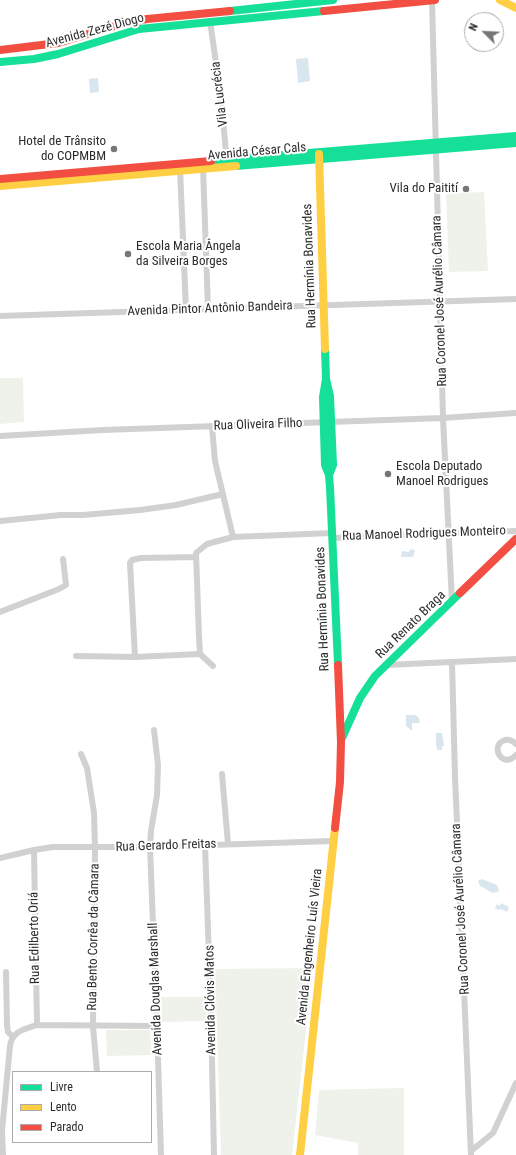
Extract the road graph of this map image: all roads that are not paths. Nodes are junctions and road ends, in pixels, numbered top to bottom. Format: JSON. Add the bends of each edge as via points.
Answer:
{"nodes":[{"id":1,"x":333,"y":0,"type":"edge"},
{"id":2,"x":432,"y":0,"type":"edge"},
{"id":3,"x":435,"y":0,"type":"edge"},
{"id":4,"x":500,"y":0,"type":"edge"},
{"id":5,"x":516,"y":8,"type":"edge"},
{"id":6,"x":210,"y":21,"type":"junction"},
{"id":7,"x":0,"y":50,"type":"edge"},
{"id":8,"x":0,"y":62,"type":"edge"},
{"id":9,"x":516,"y":136,"type":"edge"},
{"id":10,"x":516,"y":143,"type":"edge"},
{"id":11,"x":435,"y":146,"type":"junction"},
{"id":12,"x":318,"y":155,"type":"junction"},
{"id":13,"x":227,"y":163,"type":"junction"},
{"id":14,"x":203,"y":165,"type":"junction"},
{"id":15,"x":180,"y":168,"type":"junction"},
{"id":16,"x":0,"y":179,"type":"edge"},
{"id":17,"x":0,"y":186,"type":"edge"},
{"id":18,"x":516,"y":299,"type":"edge"},
{"id":19,"x":440,"y":302,"type":"junction"},
{"id":20,"x":324,"y":305,"type":"junction"},
{"id":21,"x":208,"y":309,"type":"junction"},
{"id":22,"x":186,"y":311,"type":"junction"},
{"id":23,"x":0,"y":316,"type":"edge"},
{"id":24,"x":516,"y":413,"type":"edge"},
{"id":25,"x":443,"y":418,"type":"junction"},
{"id":26,"x":327,"y":421,"type":"junction"},
{"id":27,"x":212,"y":427,"type":"junction"},
{"id":28,"x":0,"y":436,"type":"edge"},
{"id":29,"x":223,"y":494,"type":"junction"},
{"id":30,"x":0,"y":521,"type":"edge"},
{"id":31,"x":516,"y":531,"type":"edge"},
{"id":32,"x":448,"y":533,"type":"junction"},
{"id":33,"x":332,"y":535,"type":"junction"},
{"id":34,"x":233,"y":537,"type":"junction"},
{"id":35,"x":516,"y":539,"type":"edge"},
{"id":36,"x":196,"y":557,"type":"junction"},
{"id":37,"x":63,"y":559,"type":"dead end"},
{"id":38,"x":452,"y":602,"type":"junction"},
{"id":39,"x":0,"y":612,"type":"edge"},
{"id":40,"x":200,"y":654,"type":"junction"},
{"id":41,"x":76,"y":656,"type":"dead end"},
{"id":42,"x":135,"y":657,"type":"junction"},
{"id":43,"x":516,"y":659,"type":"edge"},
{"id":44,"x":452,"y":662,"type":"junction"},
{"id":45,"x":386,"y":664,"type":"junction"},
{"id":46,"x":213,"y":666,"type":"dead end"},
{"id":47,"x":154,"y":730,"type":"dead end"},
{"id":48,"x":341,"y":742,"type":"junction"},
{"id":49,"x":516,"y":744,"type":"edge"},
{"id":50,"x":81,"y":754,"type":"dead end"},
{"id":51,"x":514,"y":757,"type":"edge"},
{"id":52,"x":516,"y":764,"type":"edge"},
{"id":53,"x":222,"y":774,"type":"dead end"},
{"id":54,"x":333,"y":842,"type":"junction"},
{"id":55,"x":228,"y":844,"type":"junction"},
{"id":56,"x":205,"y":845,"type":"junction"},
{"id":57,"x":150,"y":846,"type":"junction"},
{"id":58,"x":95,"y":848,"type":"junction"},
{"id":59,"x":34,"y":850,"type":"junction"},
{"id":60,"x":2,"y":857,"type":"edge"},
{"id":61,"x":0,"y":864,"type":"edge"},
{"id":62,"x":6,"y":972,"type":"dead end"},
{"id":63,"x":37,"y":1025,"type":"junction"},
{"id":64,"x":93,"y":1026,"type":"junction"},
{"id":65,"x":158,"y":1026,"type":"junction"},
{"id":66,"x":13,"y":1037,"type":"junction"},
{"id":67,"x":97,"y":1071,"type":"edge"},
{"id":68,"x":0,"y":1075,"type":"edge"},
{"id":69,"x":8,"y":1076,"type":"junction"},
{"id":70,"x":516,"y":1084,"type":"edge"},
{"id":71,"x":1,"y":1131,"type":"edge"},
{"id":72,"x":471,"y":1153,"type":"edge"},
{"id":73,"x":3,"y":1155,"type":"edge"},
{"id":74,"x":161,"y":1155,"type":"edge"},
{"id":75,"x":214,"y":1155,"type":"edge"},
{"id":76,"x":300,"y":1155,"type":"edge"}],
"edges":[{"from":1,"to":7,"type":"main road","via":[[146,19],[51,45]]},
{"from":2,"to":3,"type":"main road","name":"Avenida Zezé Diogo"},
{"from":2,"to":6,"type":"main road","name":"Avenida Zezé Diogo"},
{"from":2,"to":11,"type":"street","name":"Rua Coronel José Aurélio Câmara"},
{"from":4,"to":5,"type":"main road"},
{"from":6,"to":8,"type":"main road","name":"Avenida Zezé Diogo","via":[[139,29],[58,54]]},
{"from":6,"to":13,"type":"street","name":"Vila Lucrécia"},
{"from":9,"to":11,"type":"main road","name":"Avenida César Cals"},
{"from":10,"to":11,"type":"main road","name":"Avenida César Cals"},
{"from":11,"to":12,"type":"main road","name":"Avenida César Cals"},
{"from":11,"to":19,"type":"street","name":"Rua Coronel José Aurélio Câmara"},
{"from":12,"to":13,"type":"main road","name":"Avenida César Cals"},
{"from":12,"to":20,"type":"main road","name":"Rua Hermínia Bonavides"},
{"from":13,"to":14,"type":"main road","name":"Avenida César Cals"},
{"from":14,"to":15,"type":"main road","name":"Avenida César Cals"},
{"from":14,"to":21,"type":"street"},
{"from":15,"to":16,"type":"main road","name":"Avenida César Cals"},
{"from":15,"to":17,"type":"main road","name":"Avenida César Cals"},
{"from":15,"to":22,"type":"street"},
{"from":18,"to":19,"type":"street","name":"Avenida Pintor Antônio Bandeira"},
{"from":19,"to":20,"type":"street","name":"Avenida Pintor Antônio Bandeira"},
{"from":19,"to":25,"type":"street","name":"Rua Coronel José Aurélio Câmara"},
{"from":20,"to":21,"type":"street","name":"Avenida Pintor Antônio Bandeira"},
{"from":20,"to":26,"type":"main road","name":"Rua Hermínia Bonavides","via":[[326,379],[323,397]]},
{"from":21,"to":22,"type":"street","name":"Avenida Pintor Antônio Bandeira"},
{"from":22,"to":23,"type":"street","name":"Avenida Pintor Antônio Bandeira"},
{"from":24,"to":25,"type":"street","name":"Rua Oliveira Filho"},
{"from":25,"to":26,"type":"street","name":"Rua Oliveira Filho"},
{"from":25,"to":32,"type":"street","name":"Rua Coronel José Aurélio Câmara"},
{"from":26,"to":27,"type":"street","name":"Rua Oliveira Filho"},
{"from":26,"to":33,"type":"main road","name":"Rua Hermínia Bonavides","via":[[325,465],[330,475]]},
{"from":27,"to":28,"type":"street","name":"Rua Oliveira Filho"},
{"from":27,"to":29,"type":"street","via":[[215,461]]},
{"from":29,"to":30,"type":"street","via":[[140,510]]},
{"from":29,"to":34,"type":"street"},
{"from":31,"to":32,"type":"street","name":"Rua Manoel Rodrigues Monteiro"},
{"from":32,"to":33,"type":"street","name":"Rua Manoel Rodrigues Monteiro"},
{"from":32,"to":38,"type":"street","name":"Rua Coronel José Aurélio Câmara"},
{"from":33,"to":34,"type":"street","name":"Rua Manoel Rodrigues Monteiro"},
{"from":33,"to":48,"type":"main road","name":"Rua Hermínia Bonavides"},
{"from":34,"to":36,"type":"street","via":[[207,544],[196,553]]},
{"from":35,"to":38,"type":"main road","name":"Rua Renato Braga"},
{"from":36,"to":40,"type":"street"},
{"from":36,"to":42,"type":"street","via":[[140,558],[130,563]]},
{"from":37,"to":39,"type":"street","via":[[66,585]]},
{"from":38,"to":45,"type":"main road","name":"Rua Renato Braga"},
{"from":40,"to":42,"type":"street"},
{"from":40,"to":46,"type":"street"},
{"from":41,"to":42,"type":"street"},
{"from":43,"to":44,"type":"street"},
{"from":44,"to":45,"type":"street"},
{"from":44,"to":72,"type":"street","name":"Rua Coronel José Aurélio Câmara"},
{"from":45,"to":48,"type":"main road","name":"Rua Renato Braga","via":[[354,708]]},
{"from":47,"to":57,"type":"street","name":"Avenida Douglas Marshall","via":[[158,765],[157,795]]},
{"from":48,"to":54,"type":"main road","name":"Avenida Engenheiro Luís Vieira","via":[[340,782]]},
{"from":49,"to":51,"type":"street","via":[[512,740],[506,740],[498,746],[499,756],[505,760]]},
{"from":50,"to":58,"type":"street","name":"Rua Bento Corrêa da Câmara","via":[[90,779]]},
{"from":51,"to":52,"type":"street"},
{"from":53,"to":55,"type":"street"},
{"from":54,"to":55,"type":"street","name":"Rua Gerardo Freitas"},
{"from":54,"to":76,"type":"main road","name":"Avenida Engenheiro Luís Vieira"},
{"from":55,"to":56,"type":"street","name":"Rua Gerardo Freitas"},
{"from":56,"to":57,"type":"street","name":"Rua Gerardo Freitas"},
{"from":56,"to":75,"type":"street","name":"Avenida Clóvis Matos"},
{"from":57,"to":58,"type":"street","name":"Rua Gerardo Freitas"},
{"from":57,"to":65,"type":"street","name":"Avenida Douglas Marshall"},
{"from":58,"to":59,"type":"street","name":"Rua Gerardo Freitas","via":[[52,847]]},
{"from":58,"to":64,"type":"street","name":"Rua Bento Corrêa da Câmara"},
{"from":59,"to":60,"type":"street","name":"Rua Gerardo Freitas"},
{"from":59,"to":63,"type":"street","name":"Rua Edilberto Oriá"},
{"from":60,"to":61,"type":"street"},
{"from":62,"to":66,"type":"street","via":[[7,1025],[8,1032]]},
{"from":63,"to":64,"type":"street"},
{"from":63,"to":66,"type":"street","via":[[20,1030]]},
{"from":64,"to":65,"type":"street"},
{"from":64,"to":67,"type":"street","name":"Rua Bento Corrêa da Câmara"},
{"from":65,"to":74,"type":"street","name":"Avenida Douglas Marshall"},
{"from":66,"to":69,"type":"street","via":[[10,1041]]},
{"from":68,"to":69,"type":"street"},
{"from":69,"to":71,"type":"street"},
{"from":70,"to":72,"type":"street","via":[[493,1133]]},
{"from":71,"to":73,"type":"street"}]}
